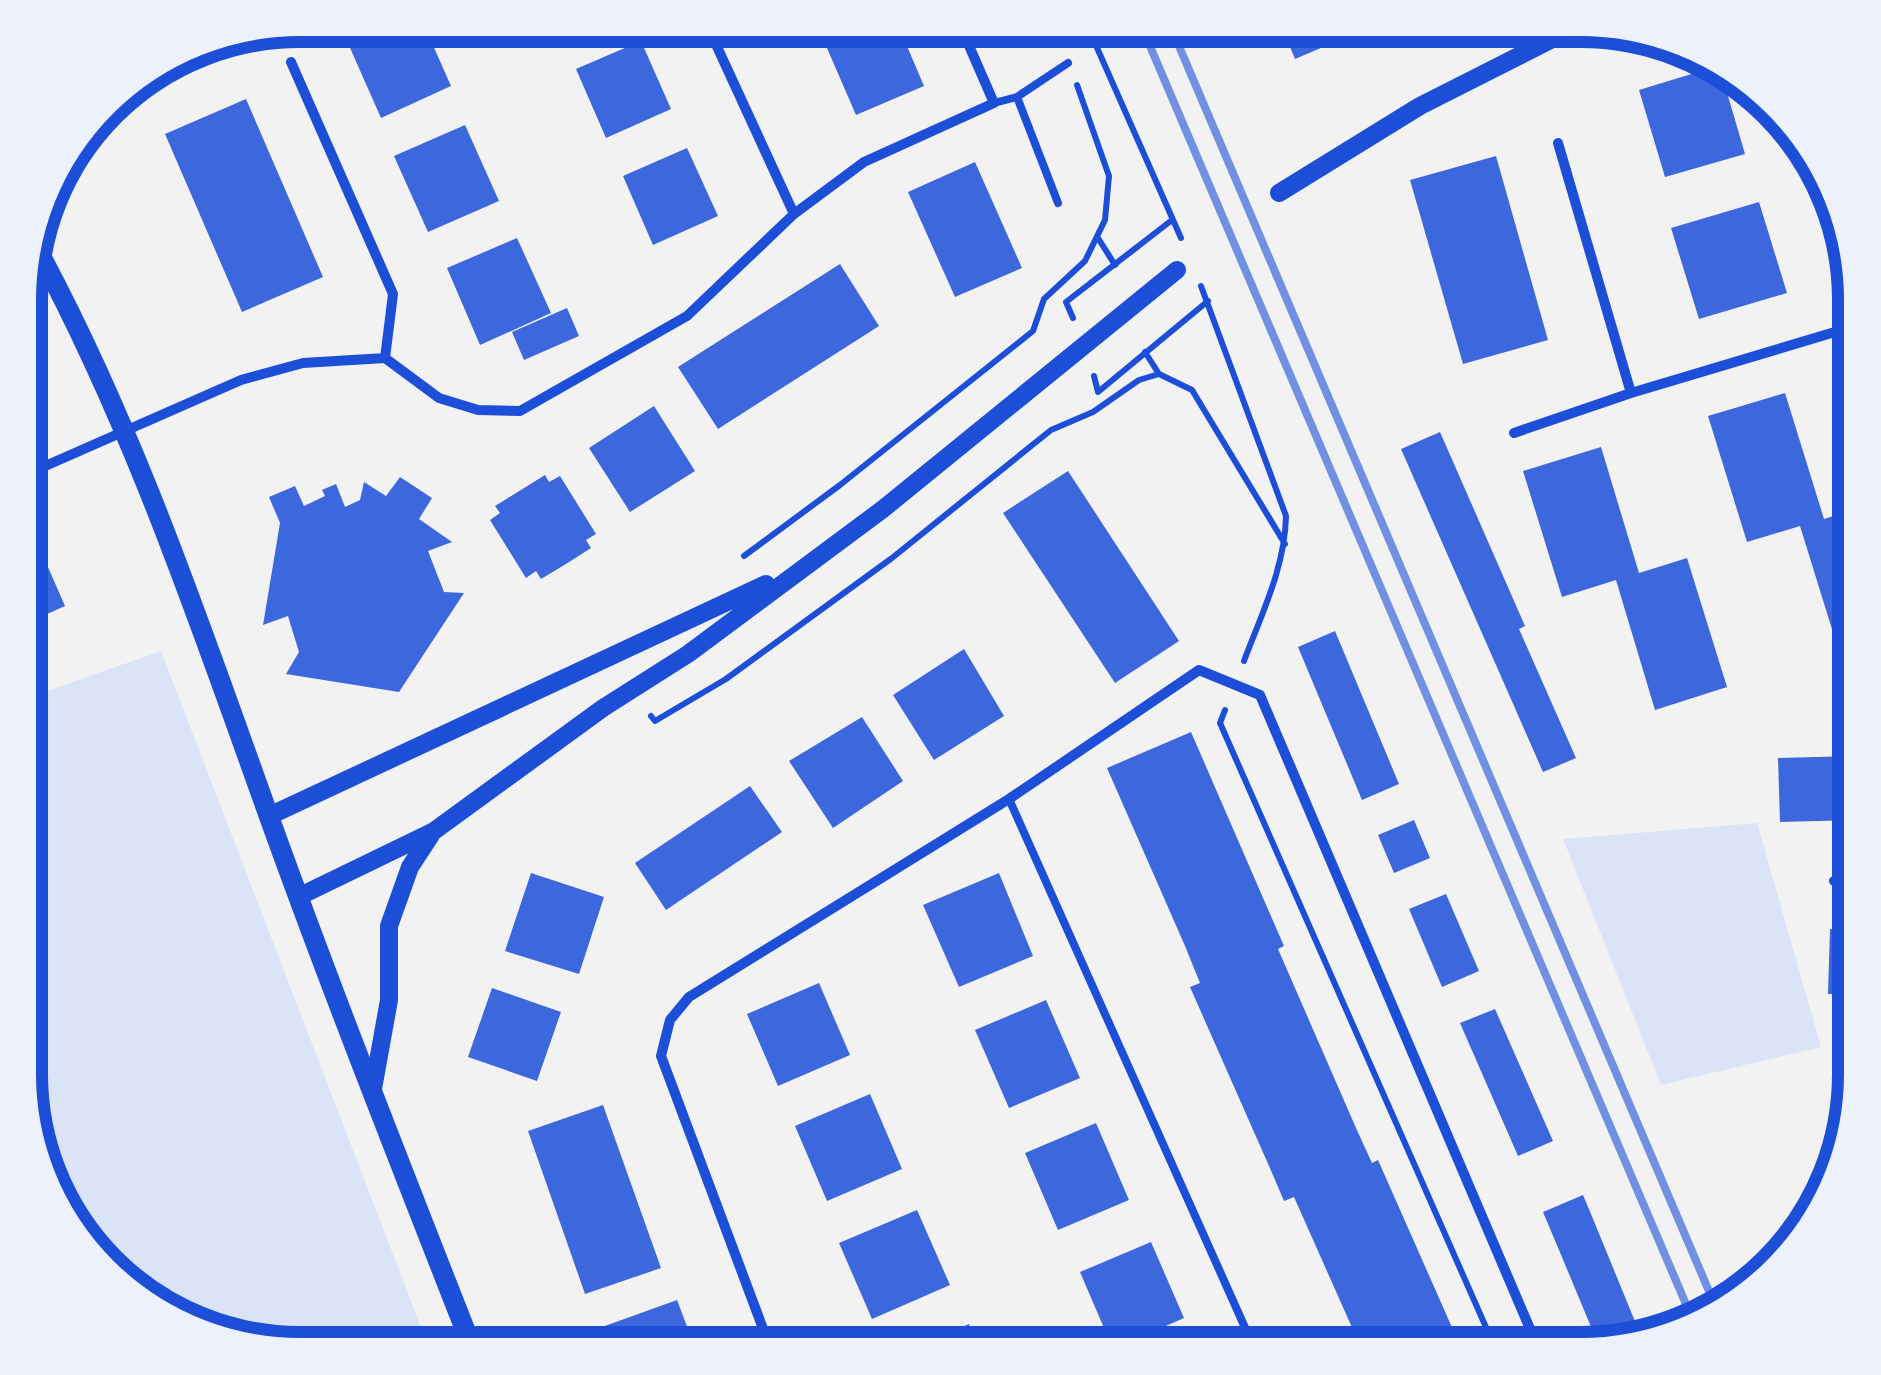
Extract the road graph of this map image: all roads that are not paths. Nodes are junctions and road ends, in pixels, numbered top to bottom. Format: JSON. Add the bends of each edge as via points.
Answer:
{"nodes":[{"id":1,"x":715,"y":42,"type":"edge"},
{"id":2,"x":968,"y":43,"type":"edge"},
{"id":3,"x":1545,"y":43,"type":"edge"},
{"id":4,"x":291,"y":62,"type":"dead end"},
{"id":5,"x":1068,"y":63,"type":"road end"},
{"id":6,"x":1016,"y":97,"type":"junction"},
{"id":7,"x":994,"y":103,"type":"junction"},
{"id":8,"x":1558,"y":143,"type":"dead end"},
{"id":9,"x":1279,"y":192,"type":"dead end"},
{"id":10,"x":1058,"y":203,"type":"dead end"},
{"id":11,"x":794,"y":214,"type":"junction"},
{"id":12,"x":45,"y":266,"type":"edge"},
{"id":13,"x":1176,"y":270,"type":"dead end"},
{"id":14,"x":1838,"y":331,"type":"edge"},
{"id":15,"x":385,"y":358,"type":"junction"},
{"id":16,"x":1631,"y":393,"type":"junction"},
{"id":17,"x":124,"y":433,"type":"junction"},
{"id":18,"x":1514,"y":433,"type":"dead end"},
{"id":19,"x":42,"y":468,"type":"edge"},
{"id":20,"x":798,"y":569,"type":"junction"},
{"id":21,"x":1009,"y":799,"type":"junction"},
{"id":22,"x":269,"y":816,"type":"junction"},
{"id":23,"x":434,"y":831,"type":"junction"},
{"id":24,"x":1838,"y":879,"type":"edge"},
{"id":25,"x":1834,"y":880,"type":"dead end"},
{"id":26,"x":300,"y":896,"type":"junction"},
{"id":27,"x":373,"y":1089,"type":"junction"},
{"id":28,"x":466,"y":1332,"type":"edge"},
{"id":29,"x":764,"y":1332,"type":"edge"},
{"id":30,"x":1247,"y":1332,"type":"edge"},
{"id":31,"x":1530,"y":1332,"type":"edge"}],
"edges":[{"from":1,"to":11,"type":"street"},
{"from":2,"to":7,"type":"street"},
{"from":3,"to":9,"type":"street","via":[[1420,106]]},
{"from":4,"to":15,"type":"street","via":[[393,294]]},
{"from":5,"to":6,"type":"lane"},
{"from":6,"to":7,"type":"lane"},
{"from":6,"to":10,"type":"lane"},
{"from":7,"to":11,"type":"street","via":[[864,162]]},
{"from":8,"to":16,"type":"street"},
{"from":11,"to":15,"type":"street","via":[[687,316],[520,411],[478,410],[439,398]]},
{"from":12,"to":17,"type":"main road"},
{"from":13,"to":20,"type":"street","via":[[883,509]]},
{"from":14,"to":16,"type":"street"},
{"from":15,"to":17,"type":"street","via":[[303,363],[241,380]]},
{"from":16,"to":18,"type":"street"},
{"from":17,"to":19,"type":"street"},
{"from":17,"to":22,"type":"main road"},
{"from":20,"to":22,"type":"street"},
{"from":20,"to":23,"type":"street"},
{"from":21,"to":29,"type":"street","via":[[689,998],[670,1020],[662,1056]]},
{"from":21,"to":30,"type":"lane"},
{"from":21,"to":31,"type":"street","via":[[1200,670],[1260,695]]},
{"from":22,"to":26,"type":"main road"},
{"from":23,"to":26,"type":"street"},
{"from":23,"to":27,"type":"street","via":[[410,867],[389,926],[389,1000]]},
{"from":24,"to":25,"type":"street"},
{"from":26,"to":27,"type":"main road"},
{"from":27,"to":28,"type":"main road"}]}
